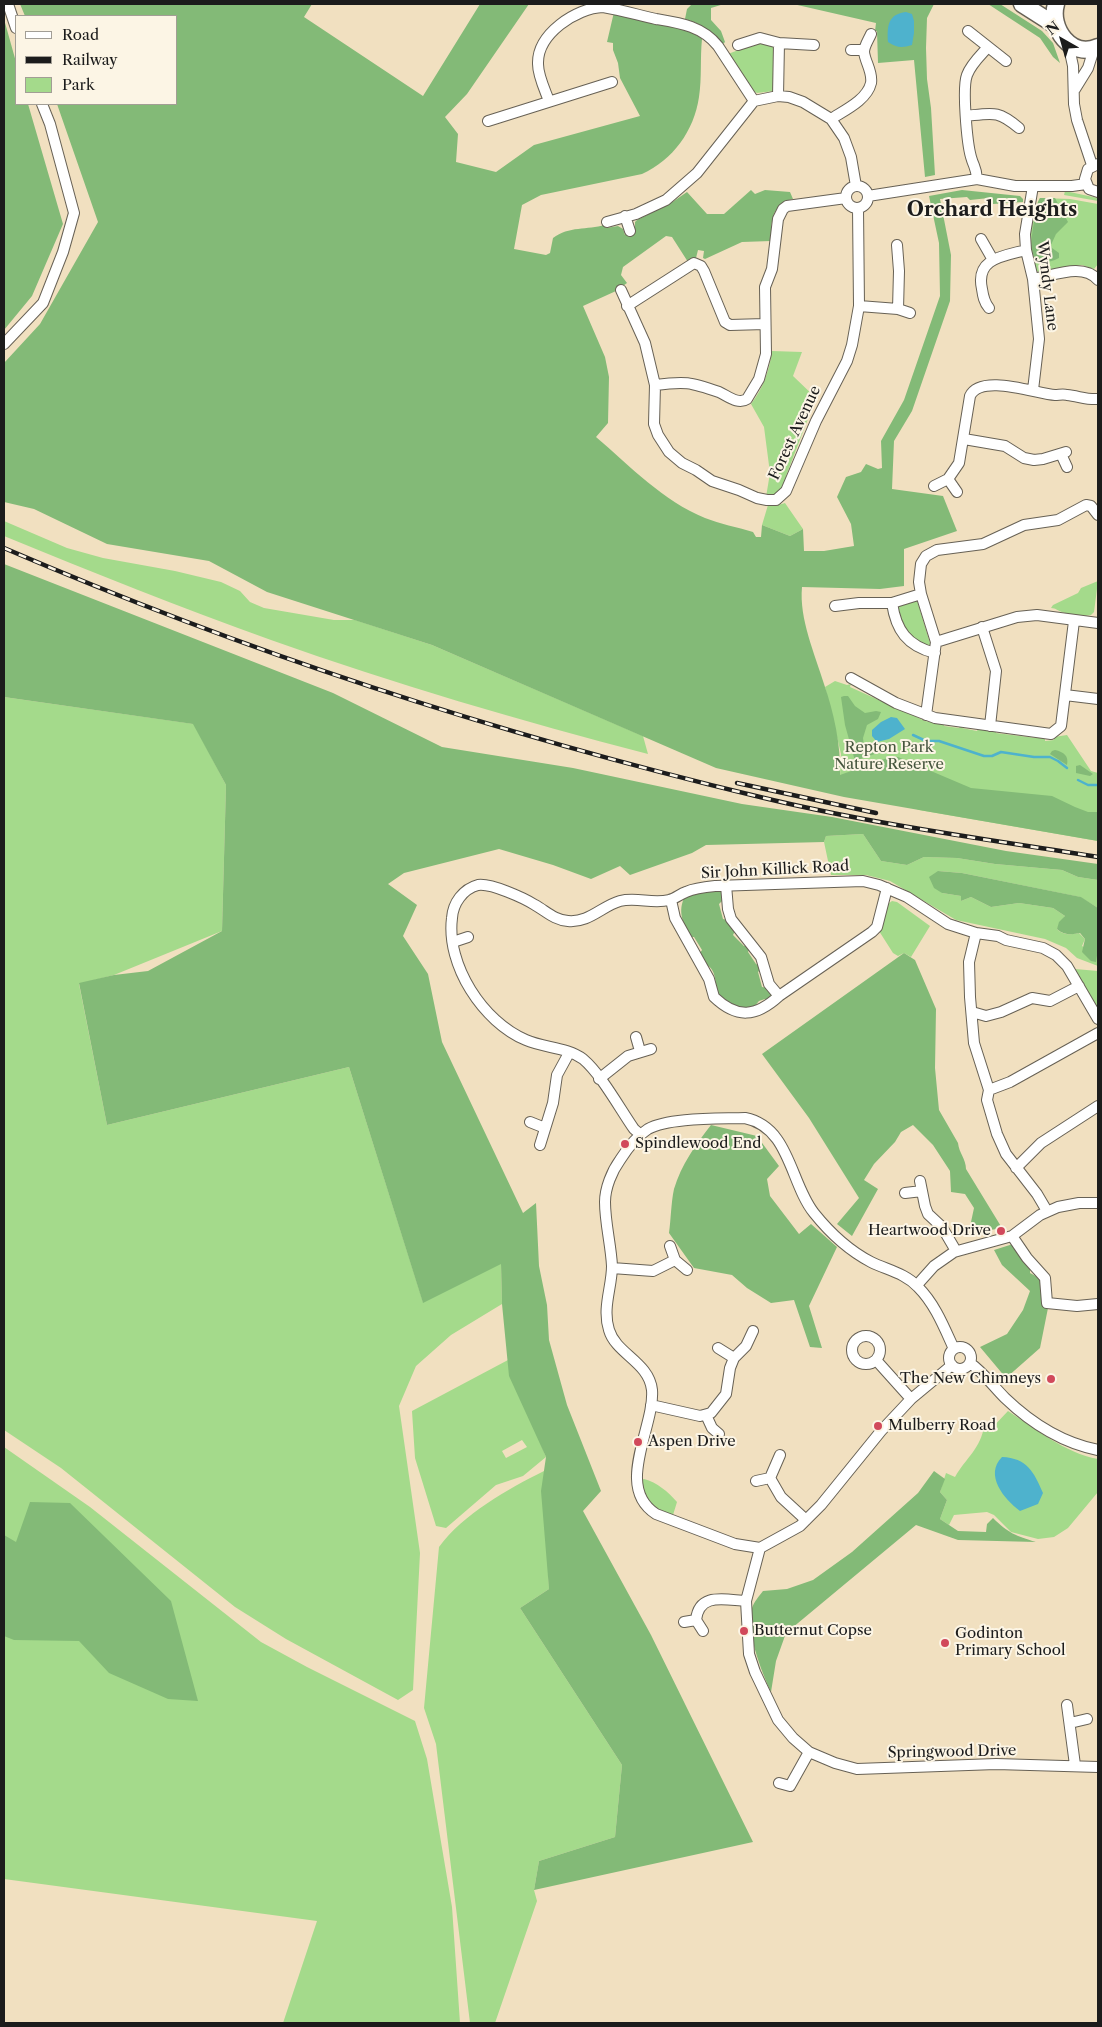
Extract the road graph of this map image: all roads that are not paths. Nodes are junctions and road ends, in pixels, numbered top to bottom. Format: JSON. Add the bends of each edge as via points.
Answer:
{"nodes":[{"id":1,"x":8,"y":4,"type":"edge"},
{"id":2,"x":1022,"y":4,"type":"edge"},
{"id":3,"x":1056,"y":4,"type":"edge"},
{"id":4,"x":15,"y":25,"type":"edge"},
{"id":5,"x":1055,"y":25,"type":"junction"},
{"id":6,"x":968,"y":31,"type":"dead end"},
{"id":7,"x":871,"y":34,"type":"dead end"},
{"id":8,"x":779,"y":43,"type":"junction"},
{"id":9,"x":1068,"y":43,"type":"junction"},
{"id":10,"x":738,"y":45,"type":"dead end"},
{"id":11,"x":814,"y":45,"type":"dead end"},
{"id":12,"x":988,"y":47,"type":"junction"},
{"id":13,"x":1096,"y":48,"type":"edge"},
{"id":14,"x":851,"y":50,"type":"dead end"},
{"id":15,"x":864,"y":50,"type":"junction"},
{"id":16,"x":1006,"y":61,"type":"dead end"},
{"id":17,"x":612,"y":82,"type":"dead end"},
{"id":18,"x":1075,"y":88,"type":"junction"},
{"id":19,"x":778,"y":96,"type":"junction"},
{"id":20,"x":549,"y":101,"type":"junction"},
{"id":21,"x":754,"y":101,"type":"junction"},
{"id":22,"x":42,"y":105,"type":"edge"},
{"id":23,"x":966,"y":116,"type":"junction"},
{"id":24,"x":831,"y":119,"type":"junction"},
{"id":25,"x":488,"y":122,"type":"dead end"},
{"id":26,"x":1019,"y":128,"type":"dead end"},
{"id":27,"x":1095,"y":164,"type":"edge"},
{"id":28,"x":977,"y":179,"type":"junction"},
{"id":29,"x":1086,"y":184,"type":"junction"},
{"id":30,"x":856,"y":186,"type":"junction"},
{"id":31,"x":1032,"y":186,"type":"junction"},
{"id":32,"x":1098,"y":192,"type":"edge"},
{"id":33,"x":868,"y":196,"type":"junction"},
{"id":34,"x":846,"y":198,"type":"junction"},
{"id":35,"x":858,"y":208,"type":"junction"},
{"id":36,"x":625,"y":216,"type":"junction"},
{"id":37,"x":607,"y":222,"type":"dead end"},
{"id":38,"x":630,"y":232,"type":"dead end"},
{"id":39,"x":981,"y":239,"type":"dead end"},
{"id":40,"x":897,"y":245,"type":"dead end"},
{"id":41,"x":1026,"y":250,"type":"junction"},
{"id":42,"x":992,"y":260,"type":"junction"},
{"id":43,"x":1033,"y":280,"type":"junction"},
{"id":44,"x":1098,"y":280,"type":"edge"},
{"id":45,"x":621,"y":290,"type":"dead end"},
{"id":46,"x":627,"y":306,"type":"junction"},
{"id":47,"x":859,"y":306,"type":"junction"},
{"id":48,"x":989,"y":308,"type":"dead end"},
{"id":49,"x":898,"y":309,"type":"junction"},
{"id":50,"x":910,"y":313,"type":"dead end"},
{"id":51,"x":765,"y":324,"type":"junction"},
{"id":52,"x":4,"y":344,"type":"edge"},
{"id":53,"x":655,"y":385,"type":"junction"},
{"id":54,"x":1033,"y":390,"type":"junction"},
{"id":55,"x":1098,"y":399,"type":"edge"},
{"id":56,"x":964,"y":439,"type":"junction"},
{"id":57,"x":1067,"y":467,"type":"dead end"},
{"id":58,"x":948,"y":480,"type":"junction"},
{"id":59,"x":934,"y":486,"type":"dead end"},
{"id":60,"x":957,"y":492,"type":"dead end"},
{"id":61,"x":1098,"y":515,"type":"edge"},
{"id":62,"x":921,"y":594,"type":"junction"},
{"id":63,"x":892,"y":603,"type":"junction"},
{"id":64,"x":834,"y":606,"type":"dead end"},
{"id":65,"x":1074,"y":621,"type":"junction"},
{"id":66,"x":1098,"y":621,"type":"edge"},
{"id":67,"x":982,"y":627,"type":"junction"},
{"id":68,"x":936,"y":642,"type":"junction"},
{"id":69,"x":935,"y":653,"type":"junction"},
{"id":70,"x":851,"y":678,"type":"dead end"},
{"id":71,"x":1065,"y":695,"type":"junction"},
{"id":72,"x":1098,"y":699,"type":"edge"},
{"id":73,"x":926,"y":715,"type":"junction"},
{"id":74,"x":990,"y":726,"type":"junction"},
{"id":75,"x":726,"y":885,"type":"junction"},
{"id":76,"x":887,"y":888,"type":"junction"},
{"id":77,"x":671,"y":900,"type":"junction"},
{"id":78,"x":976,"y":933,"type":"junction"},
{"id":79,"x":468,"y":937,"type":"dead end"},
{"id":80,"x":452,"y":938,"type":"junction"},
{"id":81,"x":1079,"y":986,"type":"junction"},
{"id":82,"x":779,"y":996,"type":"junction"},
{"id":83,"x":972,"y":1012,"type":"junction"},
{"id":84,"x":1098,"y":1019,"type":"edge"},
{"id":85,"x":1098,"y":1033,"type":"edge"},
{"id":86,"x":636,"y":1037,"type":"dead end"},
{"id":87,"x":651,"y":1049,"type":"dead end"},
{"id":88,"x":640,"y":1051,"type":"junction"},
{"id":89,"x":569,"y":1053,"type":"junction"},
{"id":90,"x":599,"y":1079,"type":"junction"},
{"id":91,"x":989,"y":1090,"type":"junction"},
{"id":92,"x":1098,"y":1106,"type":"edge"},
{"id":93,"x":530,"y":1122,"type":"dead end"},
{"id":94,"x":545,"y":1128,"type":"junction"},
{"id":95,"x":641,"y":1135,"type":"junction"},
{"id":96,"x":540,"y":1145,"type":"dead end"},
{"id":97,"x":1016,"y":1168,"type":"junction"},
{"id":98,"x":905,"y":1194,"type":"dead end"},
{"id":99,"x":1098,"y":1203,"type":"edge"},
{"id":100,"x":1047,"y":1211,"type":"junction"},
{"id":101,"x":1012,"y":1236,"type":"junction"},
{"id":102,"x":670,"y":1246,"type":"dead end"},
{"id":103,"x":956,"y":1251,"type":"junction"},
{"id":104,"x":675,"y":1260,"type":"junction"},
{"id":105,"x":612,"y":1268,"type":"junction"},
{"id":106,"x":687,"y":1270,"type":"dead end"},
{"id":107,"x":917,"y":1285,"type":"junction"},
{"id":108,"x":1098,"y":1304,"type":"edge"},
{"id":109,"x":753,"y":1330,"type":"dead end"},
{"id":110,"x":718,"y":1348,"type":"dead end"},
{"id":111,"x":954,"y":1349,"type":"junction"},
{"id":112,"x":734,"y":1358,"type":"junction"},
{"id":113,"x":876,"y":1360,"type":"dead end"},
{"id":114,"x":970,"y":1363,"type":"junction"},
{"id":115,"x":952,"y":1365,"type":"junction"},
{"id":116,"x":911,"y":1399,"type":"junction"},
{"id":117,"x":651,"y":1405,"type":"junction"},
{"id":118,"x":706,"y":1415,"type":"junction"},
{"id":119,"x":719,"y":1434,"type":"dead end"},
{"id":120,"x":1098,"y":1450,"type":"edge"},
{"id":121,"x":780,"y":1455,"type":"dead end"},
{"id":122,"x":770,"y":1478,"type":"junction"},
{"id":123,"x":756,"y":1481,"type":"dead end"},
{"id":124,"x":806,"y":1520,"type":"junction"},
{"id":125,"x":760,"y":1548,"type":"junction"},
{"id":126,"x":746,"y":1601,"type":"junction"},
{"id":127,"x":696,"y":1620,"type":"junction"},
{"id":128,"x":684,"y":1622,"type":"dead end"},
{"id":129,"x":703,"y":1632,"type":"dead end"},
{"id":130,"x":1066,"y":1705,"type":"dead end"},
{"id":131,"x":1087,"y":1719,"type":"dead end"},
{"id":132,"x":1070,"y":1723,"type":"junction"},
{"id":133,"x":809,"y":1752,"type":"junction"},
{"id":134,"x":1075,"y":1766,"type":"junction"},
{"id":135,"x":1098,"y":1768,"type":"edge"},
{"id":136,"x":788,"y":1788,"type":"dead end"}],
"edges":[{"from":1,"to":4,"type":"street"},
{"from":2,"to":5,"type":"main road"},
{"from":3,"to":5,"type":"main road"},
{"from":5,"to":9,"type":"main road"},
{"from":6,"to":12,"type":"street"},
{"from":7,"to":15,"type":"street"},
{"from":8,"to":10,"type":"street","via":[[760,38]]},
{"from":8,"to":11,"type":"street"},
{"from":8,"to":19,"type":"street"},
{"from":9,"to":13,"type":"main road","via":[[1082,49]]},
{"from":9,"to":18,"type":"street"},
{"from":12,"to":16,"type":"street"},
{"from":12,"to":23,"type":"street","via":[[966,76]]},
{"from":13,"to":18,"type":"street"},
{"from":14,"to":15,"type":"street"},
{"from":15,"to":24,"type":"street","via":[[871,82],[852,105]]},
{"from":17,"to":20,"type":"street"},
{"from":18,"to":27,"type":"street","via":[[1077,120]]},
{"from":19,"to":21,"type":"street"},
{"from":19,"to":24,"type":"street","via":[[803,102]]},
{"from":20,"to":21,"type":"street","via":[[538,63],[545,40],[578,14],[593,7],[603,7],[680,22],[701,30],[718,46]]},
{"from":20,"to":25,"type":"street"},
{"from":21,"to":36,"type":"street","via":[[686,184],[666,200]]},
{"from":22,"to":52,"type":"street","via":[[74,213],[43,303]]},
{"from":23,"to":26,"type":"street","via":[[995,113]]},
{"from":23,"to":28,"type":"street"},
{"from":24,"to":30,"type":"street","via":[[846,142]]},
{"from":27,"to":29,"type":"street","via":[[1086,173]]},
{"from":28,"to":31,"type":"street"},
{"from":28,"to":33,"type":"street"},
{"from":29,"to":31,"type":"street"},
{"from":29,"to":32,"type":"street"},
{"from":30,"to":33,"type":"street","via":[[864,188]]},
{"from":30,"to":34,"type":"street","via":[[848,190]]},
{"from":31,"to":41,"type":"street","name":"Wyndy Lane"},
{"from":33,"to":35,"type":"street","via":[[865,204]]},
{"from":34,"to":35,"type":"street","via":[[850,206]]},
{"from":34,"to":51,"type":"street","via":[[796,204],[783,209],[778,219],[772,269],[765,287]]},
{"from":35,"to":47,"type":"street","name":"Forest Avenue"},
{"from":36,"to":37,"type":"street"},
{"from":36,"to":38,"type":"street"},
{"from":39,"to":42,"type":"street"},
{"from":40,"to":49,"type":"street"},
{"from":41,"to":42,"type":"street"},
{"from":41,"to":43,"type":"street","name":"Wyndy Lane"},
{"from":42,"to":48,"type":"street","via":[[980,278]]},
{"from":43,"to":44,"type":"street","via":[[1082,270],[1092,273]]},
{"from":43,"to":54,"type":"street","name":"Wyndy Lane","via":[[1039,339]]},
{"from":45,"to":46,"type":"street","name":"Forest Avenue"},
{"from":46,"to":51,"type":"street","via":[[694,263],[701,266],[725,322],[730,325]]},
{"from":46,"to":53,"type":"street","name":"Forest Avenue","via":[[645,343]]},
{"from":47,"to":49,"type":"street"},
{"from":47,"to":53,"type":"street","name":"Forest Avenue","via":[[847,361],[816,421],[786,491],[776,500],[757,498],[712,481],[674,458],[661,441],[654,424]]},
{"from":49,"to":50,"type":"street"},
{"from":51,"to":53,"type":"street","via":[[764,367],[745,401],[694,383]]},
{"from":54,"to":55,"type":"street"},
{"from":54,"to":56,"type":"street","via":[[994,386],[974,389],[970,396]]},
{"from":56,"to":57,"type":"street","via":[[1005,446],[1024,458],[1034,460],[1064,453]]},
{"from":56,"to":58,"type":"street","via":[[959,463]]},
{"from":58,"to":59,"type":"street"},
{"from":58,"to":60,"type":"street"},
{"from":61,"to":62,"type":"street","via":[[1086,505],[1058,520],[1018,526],[983,544],[933,551],[920,564]]},
{"from":62,"to":63,"type":"street"},
{"from":62,"to":68,"type":"street"},
{"from":63,"to":64,"type":"street","via":[[859,602]]},
{"from":63,"to":69,"type":"street","via":[[896,624],[904,636]]},
{"from":65,"to":66,"type":"street"},
{"from":65,"to":67,"type":"street","via":[[1029,615]]},
{"from":65,"to":71,"type":"street"},
{"from":67,"to":68,"type":"street"},
{"from":67,"to":74,"type":"street","via":[[996,671]]},
{"from":68,"to":69,"type":"street"},
{"from":69,"to":73,"type":"street"},
{"from":70,"to":73,"type":"street","via":[[896,703]]},
{"from":71,"to":72,"type":"street"},
{"from":71,"to":74,"type":"street","via":[[1061,726],[1051,734]]},
{"from":73,"to":74,"type":"street","via":[[945,721]]},
{"from":75,"to":76,"type":"street","name":"Sir John Killick Road","via":[[863,881]]},
{"from":75,"to":77,"type":"street","name":"Sir John Killick Road","via":[[691,890]]},
{"from":75,"to":82,"type":"street","via":[[731,919],[762,958],[769,984]]},
{"from":76,"to":78,"type":"street","name":"Sir John Killick Road","via":[[948,924]]},
{"from":76,"to":82,"type":"street","via":[[877,927],[872,932]]},
{"from":77,"to":80,"type":"street","name":"Sir John Killick Road","via":[[619,902],[592,916],[571,922],[558,919],[534,904],[481,885],[467,890],[457,902],[452,917]]},
{"from":77,"to":82,"type":"street","via":[[675,918],[709,979],[714,997],[729,1009],[744,1014],[760,1009]]},
{"from":78,"to":81,"type":"street","name":"Sir John Killick Road","via":[[1050,951],[1063,962]]},
{"from":78,"to":83,"type":"street","via":[[969,962]]},
{"from":79,"to":80,"type":"street"},
{"from":80,"to":89,"type":"street","via":[[463,978],[498,1022],[528,1041]]},
{"from":81,"to":83,"type":"street","via":[[1050,1001],[1032,998],[986,1016]]},
{"from":81,"to":84,"type":"street","name":"Sir John Killick Road"},
{"from":83,"to":91,"type":"street","via":[[976,1053]]},
{"from":85,"to":91,"type":"street","via":[[1010,1082]]},
{"from":86,"to":88,"type":"street"},
{"from":87,"to":88,"type":"street"},
{"from":88,"to":90,"type":"street","via":[[628,1056]]},
{"from":89,"to":90,"type":"street","via":[[584,1060]]},
{"from":89,"to":94,"type":"street","via":[[557,1075]]},
{"from":90,"to":95,"type":"street"},
{"from":91,"to":97,"type":"street","via":[[987,1100],[997,1134]]},
{"from":92,"to":97,"type":"street","via":[[1041,1143]]},
{"from":93,"to":94,"type":"street"},
{"from":94,"to":96,"type":"street"},
{"from":95,"to":105,"type":"street","via":[[617,1164],[607,1191],[605,1202]]},
{"from":95,"to":107,"type":"street","via":[[662,1124],[754,1120],[776,1137],[806,1201],[834,1235],[858,1255],[894,1270]]},
{"from":97,"to":100,"type":"street"},
{"from":98,"to":103,"type":"street","via":[[921,1186],[928,1214],[942,1227]]},
{"from":99,"to":100,"type":"street","via":[[1067,1204]]},
{"from":100,"to":101,"type":"street"},
{"from":101,"to":103,"type":"street"},
{"from":101,"to":108,"type":"street","via":[[1045,1278],[1047,1303]]},
{"from":102,"to":104,"type":"street"},
{"from":103,"to":107,"type":"street","via":[[943,1258]]},
{"from":104,"to":105,"type":"street","via":[[653,1271]]},
{"from":104,"to":106,"type":"street"},
{"from":105,"to":117,"type":"street","via":[[606,1318],[609,1331],[620,1348],[647,1374],[652,1389]]},
{"from":107,"to":111,"type":"street","via":[[934,1307]]},
{"from":109,"to":112,"type":"street","via":[[746,1346]]},
{"from":110,"to":112,"type":"street"},
{"from":111,"to":114,"type":"street","via":[[961,1347],[967,1350],[971,1356]]},
{"from":111,"to":115,"type":"street","via":[[950,1355]]},
{"from":112,"to":118,"type":"street","via":[[726,1394],[719,1405]]},
{"from":113,"to":116,"type":"street"},
{"from":114,"to":115,"type":"street","via":[[962,1369]]},
{"from":114,"to":120,"type":"street","via":[[1005,1398],[1042,1427],[1073,1444]]},
{"from":115,"to":116,"type":"street"},
{"from":116,"to":124,"type":"street"},
{"from":117,"to":118,"type":"street"},
{"from":117,"to":125,"type":"street","via":[[637,1477],[638,1490],[649,1509],[735,1544]]},
{"from":118,"to":119,"type":"street"},
{"from":121,"to":122,"type":"street"},
{"from":122,"to":123,"type":"street"},
{"from":122,"to":124,"type":"street","via":[[781,1497]]},
{"from":124,"to":125,"type":"street"},
{"from":125,"to":126,"type":"street","name":"Springwood Drive"},
{"from":126,"to":127,"type":"street","via":[[707,1600],[696,1612]]},
{"from":126,"to":133,"type":"street","name":"Springwood Drive","via":[[749,1654],[754,1672],[778,1720]]},
{"from":127,"to":128,"type":"street"},
{"from":127,"to":129,"type":"street"},
{"from":130,"to":132,"type":"street"},
{"from":131,"to":132,"type":"street"},
{"from":132,"to":134,"type":"street"},
{"from":133,"to":134,"type":"street","name":"Springwood Drive","via":[[857,1769],[996,1764]]},
{"from":133,"to":136,"type":"street"},
{"from":134,"to":135,"type":"street","name":"Springwood Drive"}]}
